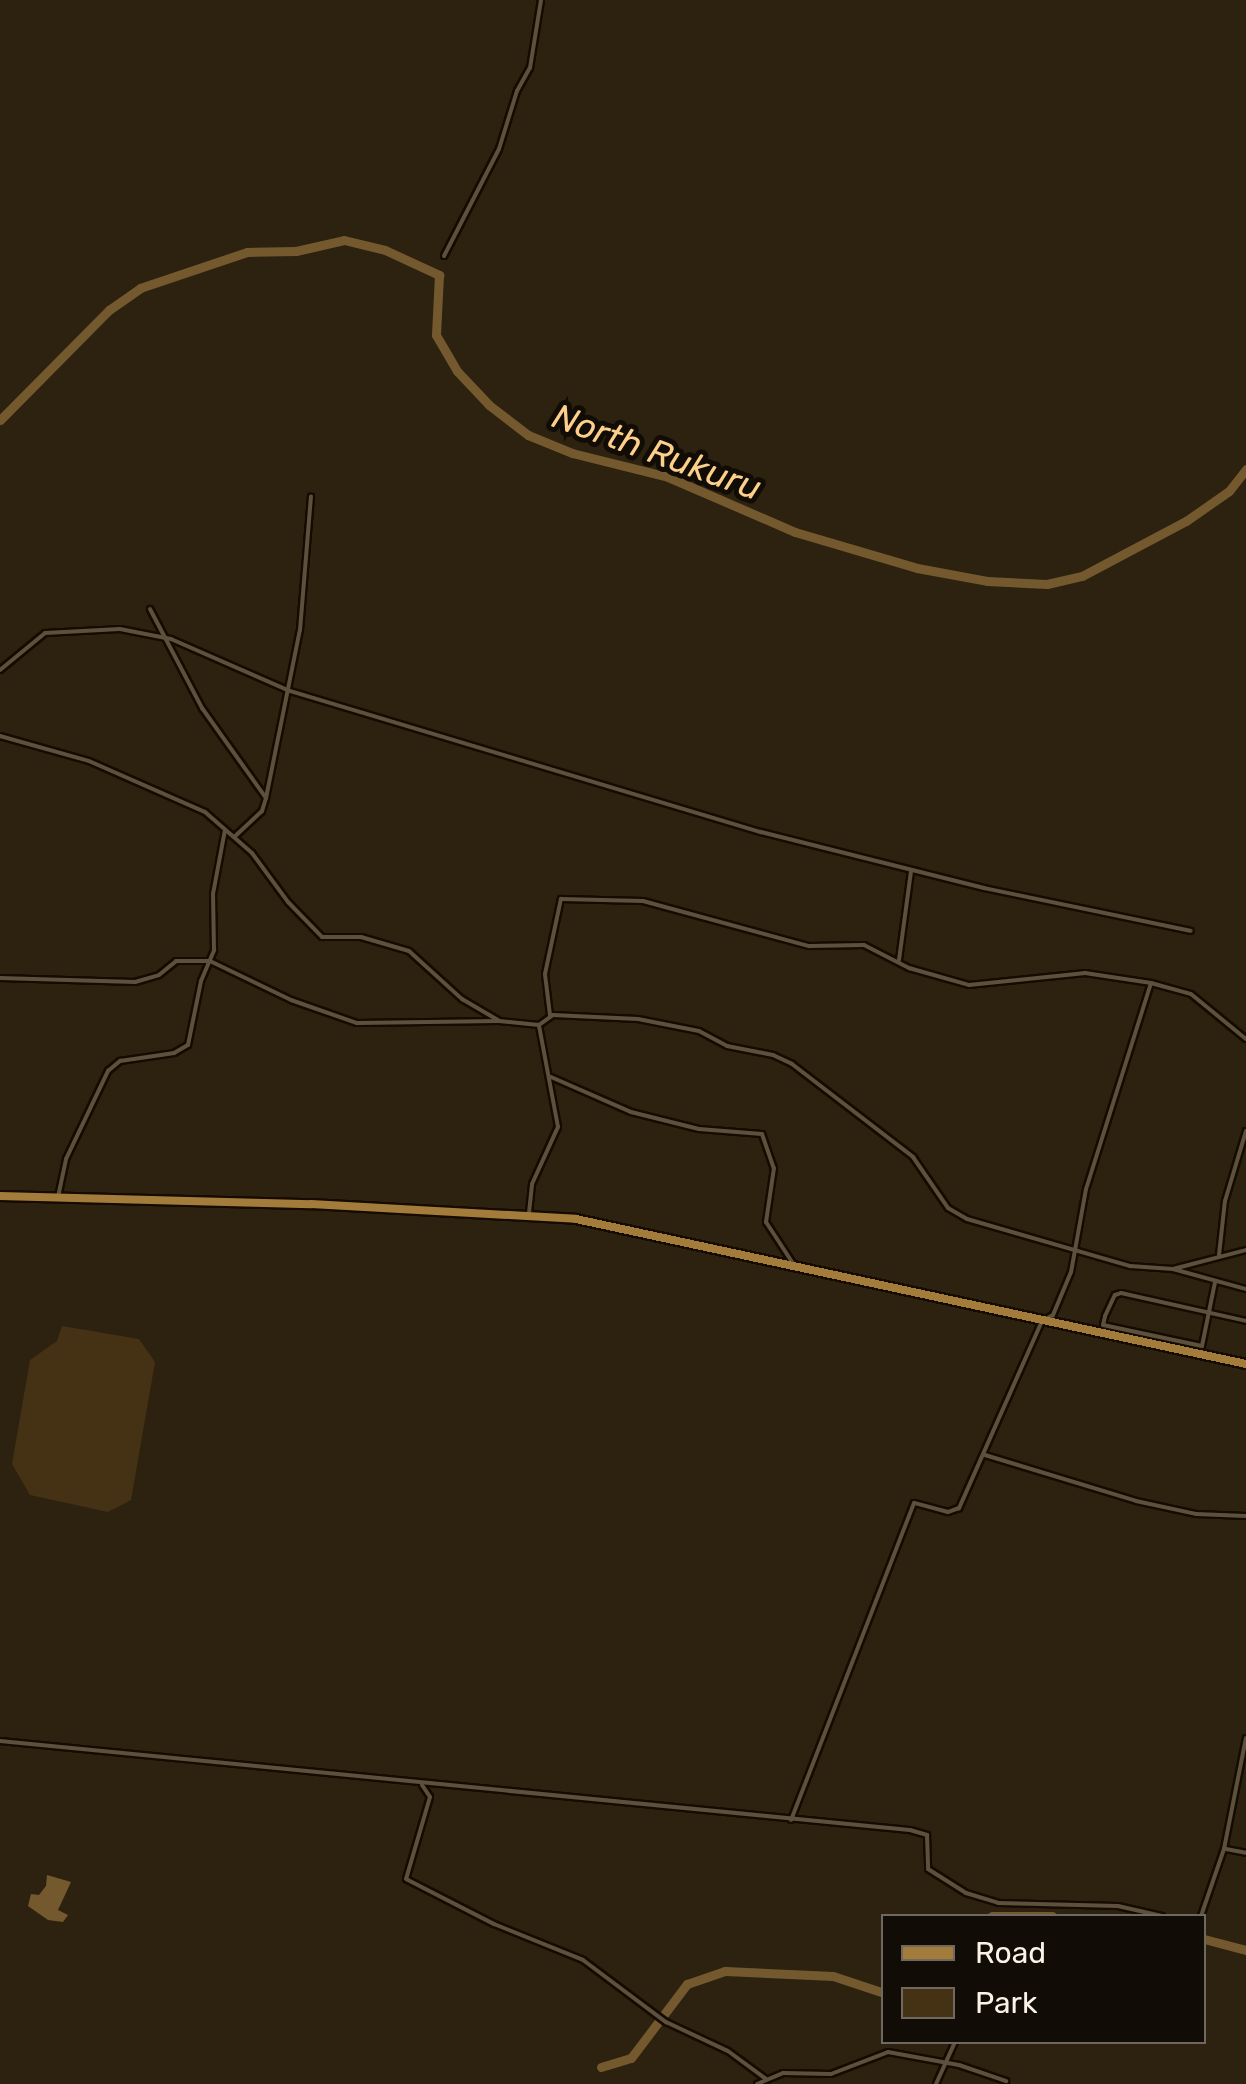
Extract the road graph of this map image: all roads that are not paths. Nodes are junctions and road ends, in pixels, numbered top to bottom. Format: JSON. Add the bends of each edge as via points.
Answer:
{"nodes":[{"id":1,"x":541,"y":0,"type":"edge"},
{"id":2,"x":444,"y":256,"type":"dead end"},
{"id":3,"x":311,"y":496,"type":"dead end"},
{"id":4,"x":150,"y":609,"type":"dead end"},
{"id":5,"x":165,"y":638,"type":"junction"},
{"id":6,"x":0,"y":670,"type":"edge"},
{"id":7,"x":290,"y":690,"type":"junction"},
{"id":8,"x":0,"y":736,"type":"edge"},
{"id":9,"x":266,"y":798,"type":"junction"},
{"id":10,"x":225,"y":830,"type":"junction"},
{"id":11,"x":234,"y":837,"type":"junction"},
{"id":12,"x":911,"y":870,"type":"junction"},
{"id":13,"x":1191,"y":931,"type":"dead end"},
{"id":14,"x":210,"y":961,"type":"junction"},
{"id":15,"x":898,"y":962,"type":"junction"},
{"id":16,"x":0,"y":978,"type":"edge"},
{"id":17,"x":1151,"y":983,"type":"junction"},
{"id":18,"x":550,"y":1016,"type":"junction"},
{"id":19,"x":499,"y":1021,"type":"junction"},
{"id":20,"x":539,"y":1025,"type":"junction"},
{"id":21,"x":1246,"y":1039,"type":"edge"},
{"id":22,"x":551,"y":1077,"type":"junction"},
{"id":23,"x":1246,"y":1131,"type":"edge"},
{"id":24,"x":0,"y":1196,"type":"edge"},
{"id":25,"x":58,"y":1197,"type":"junction"},
{"id":26,"x":529,"y":1213,"type":"junction"},
{"id":27,"x":1075,"y":1250,"type":"junction"},
{"id":28,"x":1246,"y":1250,"type":"edge"},
{"id":29,"x":1219,"y":1255,"type":"junction"},
{"id":30,"x":794,"y":1265,"type":"junction"},
{"id":31,"x":1173,"y":1269,"type":"junction"},
{"id":32,"x":1215,"y":1282,"type":"junction"},
{"id":33,"x":1246,"y":1289,"type":"edge"},
{"id":34,"x":1208,"y":1313,"type":"junction"},
{"id":35,"x":1042,"y":1321,"type":"junction"},
{"id":36,"x":1246,"y":1321,"type":"edge"},
{"id":37,"x":1202,"y":1351,"type":"junction"},
{"id":38,"x":1246,"y":1364,"type":"edge"},
{"id":39,"x":984,"y":1455,"type":"junction"},
{"id":40,"x":1246,"y":1516,"type":"edge"},
{"id":41,"x":1246,"y":1738,"type":"edge"},
{"id":42,"x":0,"y":1741,"type":"edge"},
{"id":43,"x":421,"y":1785,"type":"junction"},
{"id":44,"x":791,"y":1820,"type":"junction"},
{"id":45,"x":1224,"y":1849,"type":"junction"},
{"id":46,"x":1246,"y":1853,"type":"edge"},
{"id":47,"x":1153,"y":1914,"type":"edge"},
{"id":48,"x":1202,"y":1914,"type":"edge"},
{"id":49,"x":955,"y":2044,"type":"edge"},
{"id":50,"x":946,"y":2062,"type":"junction"},
{"id":51,"x":766,"y":2079,"type":"junction"},
{"id":52,"x":1007,"y":2083,"type":"edge"},
{"id":53,"x":758,"y":2084,"type":"edge"},
{"id":54,"x":936,"y":2084,"type":"edge"}],
"edges":[{"from":1,"to":2,"type":"street","via":[[530,68],[499,150]]},
{"from":3,"to":7,"type":"street","via":[[308,576]]},
{"from":4,"to":5,"type":"street"},
{"from":5,"to":6,"type":"street","via":[[120,629],[45,632]]},
{"from":5,"to":7,"type":"street"},
{"from":5,"to":9,"type":"street","via":[[202,708]]},
{"from":7,"to":9,"type":"street"},
{"from":7,"to":12,"type":"street","via":[[761,832]]},
{"from":8,"to":10,"type":"street","via":[[167,792]]},
{"from":9,"to":11,"type":"street","via":[[262,811]]},
{"from":10,"to":11,"type":"street"},
{"from":10,"to":14,"type":"street","via":[[212,894]]},
{"from":11,"to":19,"type":"street","via":[[322,936],[361,937],[409,951]]},
{"from":12,"to":13,"type":"street"},
{"from":12,"to":15,"type":"street"},
{"from":14,"to":16,"type":"street","via":[[176,961],[152,979],[135,982]]},
{"from":14,"to":19,"type":"street","via":[[358,1023]]},
{"from":14,"to":25,"type":"street","via":[[184,1048],[120,1061],[102,1079],[66,1159]]},
{"from":15,"to":17,"type":"street","via":[[983,987],[1084,974]]},
{"from":15,"to":18,"type":"street","via":[[864,945],[815,947],[643,901],[561,900],[544,974]]},
{"from":17,"to":21,"type":"street","via":[[1191,994]]},
{"from":17,"to":27,"type":"street","via":[[1086,1189]]},
{"from":18,"to":20,"type":"street"},
{"from":18,"to":27,"type":"street","via":[[645,1020],[783,1058],[914,1157],[955,1214]]},
{"from":19,"to":20,"type":"street"},
{"from":20,"to":22,"type":"street"},
{"from":22,"to":26,"type":"street","via":[[558,1127],[532,1184]]},
{"from":22,"to":30,"type":"street","via":[[618,1108],[699,1129],[765,1136],[774,1176],[766,1222]]},
{"from":23,"to":29,"type":"street","via":[[1225,1202]]},
{"from":24,"to":25,"type":"main road"},
{"from":25,"to":26,"type":"main road"},
{"from":26,"to":30,"type":"main road"},
{"from":27,"to":31,"type":"street","via":[[1120,1264]]},
{"from":27,"to":35,"type":"street","via":[[1054,1315]]},
{"from":28,"to":29,"type":"street"},
{"from":29,"to":31,"type":"street"},
{"from":30,"to":35,"type":"main road"},
{"from":31,"to":32,"type":"street"},
{"from":32,"to":33,"type":"street"},
{"from":32,"to":34,"type":"street"},
{"from":34,"to":36,"type":"street"},
{"from":34,"to":37,"type":"street"},
{"from":34,"to":37,"type":"street","via":[[1121,1293],[1103,1325]]},
{"from":35,"to":37,"type":"main road"},
{"from":35,"to":39,"type":"street"},
{"from":37,"to":38,"type":"main road"},
{"from":39,"to":40,"type":"street","via":[[1136,1501]]},
{"from":39,"to":44,"type":"street","via":[[955,1512],[914,1503]]},
{"from":41,"to":45,"type":"street"},
{"from":42,"to":43,"type":"street"},
{"from":43,"to":44,"type":"street"},
{"from":43,"to":51,"type":"street","via":[[430,1798],[406,1879],[583,1960],[663,2020],[728,2051]]},
{"from":44,"to":47,"type":"street","via":[[925,1834],[928,1869],[958,1890],[993,1902],[1118,1906]]},
{"from":45,"to":46,"type":"street"},
{"from":45,"to":48,"type":"street"},
{"from":49,"to":50,"type":"street"},
{"from":50,"to":51,"type":"street","via":[[881,2053],[831,2074]]},
{"from":50,"to":52,"type":"street"},
{"from":50,"to":54,"type":"street"},
{"from":51,"to":53,"type":"street"}]}
